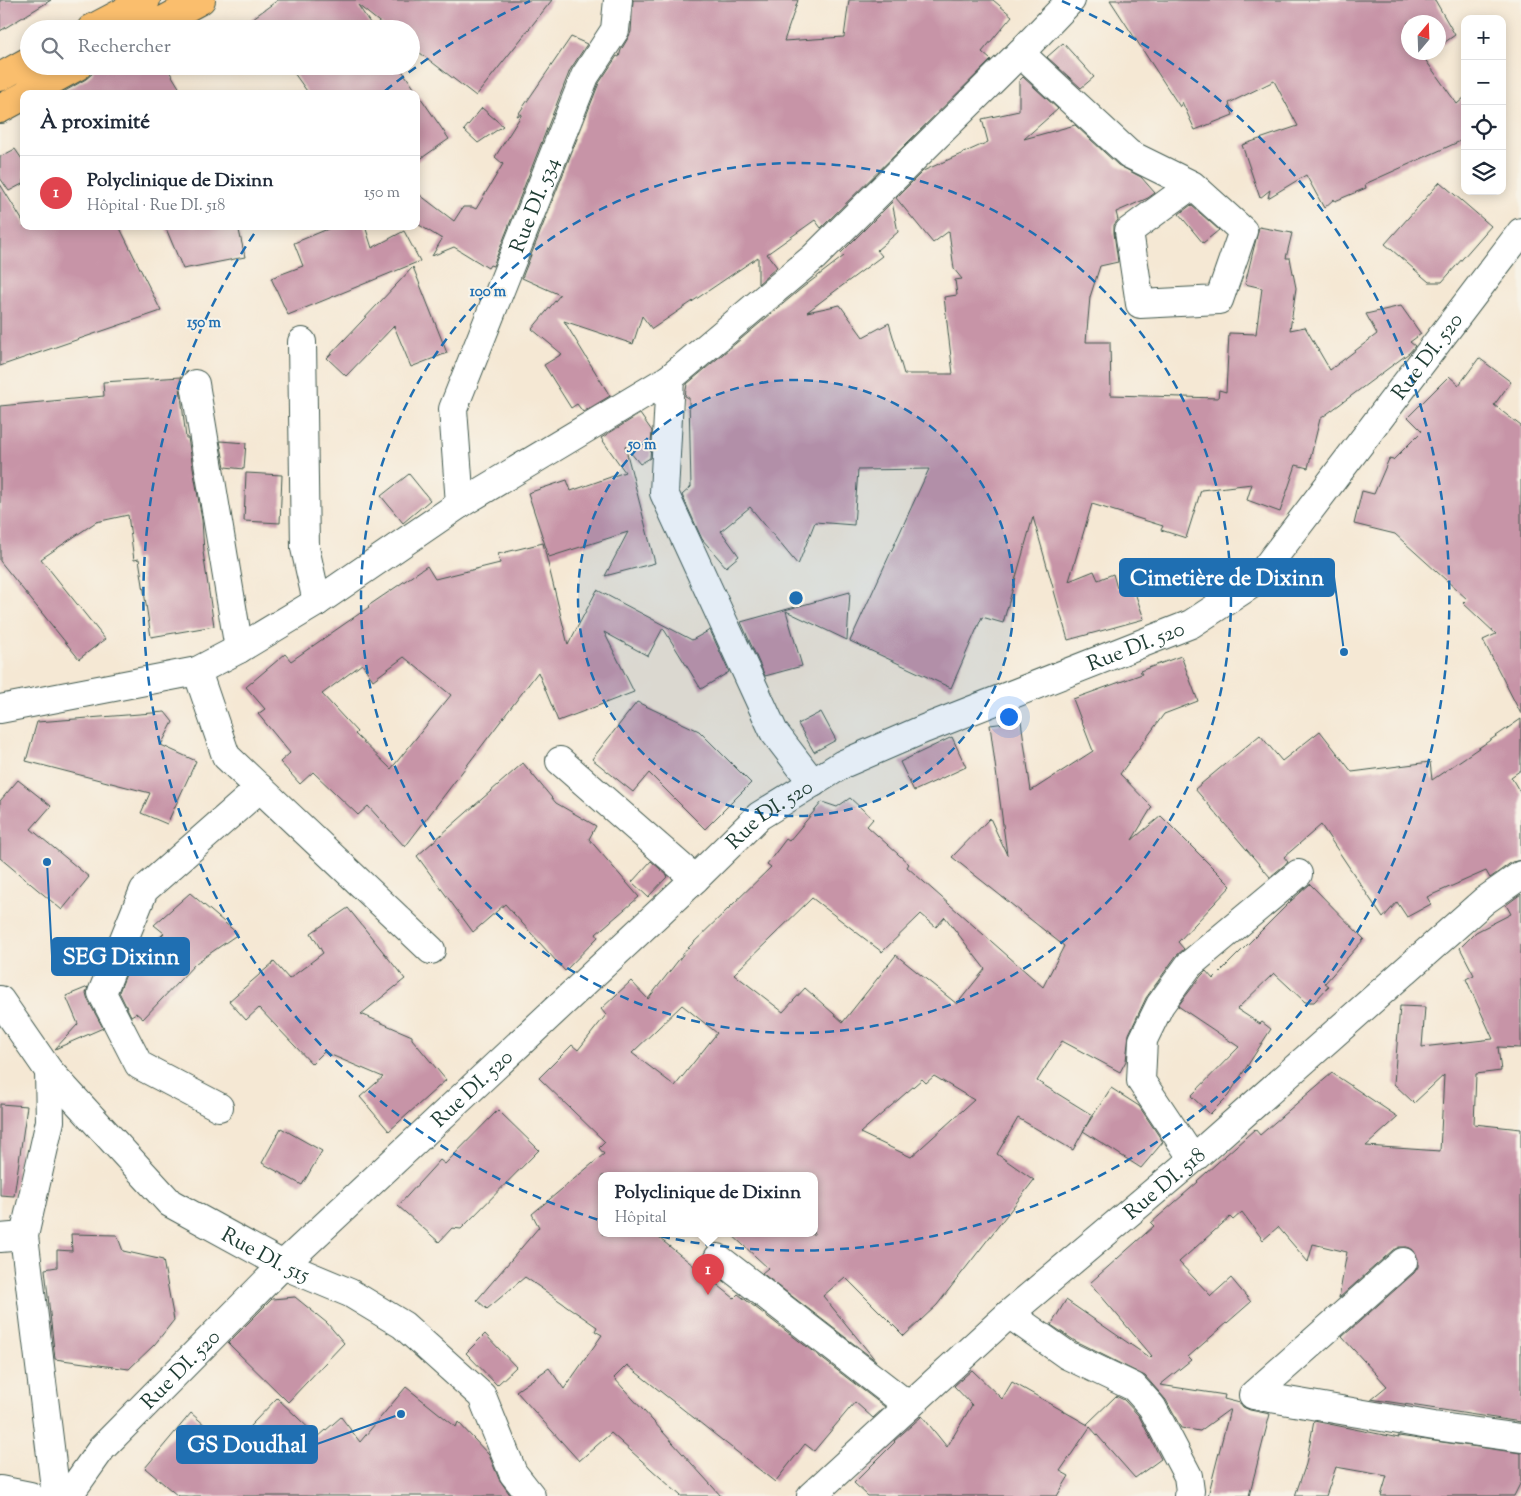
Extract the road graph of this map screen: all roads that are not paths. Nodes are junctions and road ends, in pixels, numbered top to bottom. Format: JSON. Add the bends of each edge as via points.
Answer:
{"nodes":[{"id":1,"x":146,"y":0,"type":"edge"},
{"id":2,"x":201,"y":0,"type":"edge"},
{"id":3,"x":618,"y":0,"type":"edge"},
{"id":4,"x":1071,"y":0,"type":"edge"},
{"id":5,"x":108,"y":20,"type":"edge"},
{"id":6,"x":164,"y":20,"type":"edge"},
{"id":7,"x":1020,"y":53,"type":"junction"},
{"id":8,"x":20,"y":66,"type":"edge"},
{"id":9,"x":62,"y":75,"type":"edge"},
{"id":10,"x":0,"y":77,"type":"edge"},
{"id":11,"x":34,"y":90,"type":"edge"},
{"id":12,"x":20,"y":98,"type":"edge"},
{"id":13,"x":0,"y":109,"type":"edge"},
{"id":14,"x":1192,"y":185,"type":"junction"},
{"id":15,"x":1521,"y":232,"type":"edge"},
{"id":16,"x":302,"y":342,"type":"dead end"},
{"id":17,"x":670,"y":378,"type":"junction"},
{"id":18,"x":195,"y":384,"type":"dead end"},
{"id":19,"x":460,"y":504,"type":"junction"},
{"id":20,"x":317,"y":602,"type":"junction"},
{"id":21,"x":239,"y":649,"type":"junction"},
{"id":22,"x":197,"y":671,"type":"junction"},
{"id":23,"x":0,"y":709,"type":"edge"},
{"id":24,"x":560,"y":761,"type":"dead end"},
{"id":25,"x":813,"y":782,"type":"junction"},
{"id":26,"x":260,"y":788,"type":"junction"},
{"id":27,"x":1298,"y":874,"type":"dead end"},
{"id":28,"x":1521,"y":875,"type":"edge"},
{"id":29,"x":695,"y":878,"type":"junction"},
{"id":30,"x":432,"y":950,"type":"dead end"},
{"id":31,"x":0,"y":1000,"type":"edge"},
{"id":32,"x":49,"y":1071,"type":"junction"},
{"id":33,"x":218,"y":1107,"type":"dead end"},
{"id":34,"x":1193,"y":1158,"type":"junction"},
{"id":35,"x":12,"y":1237,"type":"edge"},
{"id":36,"x":718,"y":1258,"type":"dead end"},
{"id":37,"x":1403,"y":1262,"type":"dead end"},
{"id":38,"x":283,"y":1266,"type":"junction"},
{"id":39,"x":1009,"y":1314,"type":"junction"},
{"id":40,"x":909,"y":1406,"type":"junction"},
{"id":41,"x":1521,"y":1438,"type":"edge"},
{"id":42,"x":0,"y":1490,"type":"edge"},
{"id":43,"x":30,"y":1496,"type":"edge"},
{"id":44,"x":56,"y":1496,"type":"edge"},
{"id":45,"x":68,"y":1496,"type":"edge"},
{"id":46,"x":531,"y":1496,"type":"edge"},
{"id":47,"x":811,"y":1496,"type":"edge"},
{"id":48,"x":1188,"y":1496,"type":"edge"}],
"edges":[{"from":1,"to":5,"type":"main road"},
{"from":2,"to":6,"type":"main road"},
{"from":3,"to":19,"type":"street","name":"Rue DI. 534","via":[[615,30],[585,76],[453,409]]},
{"from":4,"to":7,"type":"street"},
{"from":7,"to":14,"type":"street","via":[[1129,154]]},
{"from":7,"to":17,"type":"street","via":[[814,257]]},
{"from":8,"to":10,"type":"main road"},
{"from":9,"to":11,"type":"main road"},
{"from":12,"to":13,"type":"main road"},
{"from":14,"to":14,"type":"street","via":[[1243,231],[1219,300],[1140,304],[1129,231]]},
{"from":15,"to":25,"type":"street","name":"Rue DI. 520","via":[[1255,582],[1191,624],[924,729],[843,764]]},
{"from":16,"to":20,"type":"street","via":[[305,548]]},
{"from":17,"to":19,"type":"street"},
{"from":17,"to":25,"type":"street","via":[[664,493],[774,732]]},
{"from":18,"to":21,"type":"street"},
{"from":19,"to":20,"type":"street"},
{"from":20,"to":21,"type":"street"},
{"from":21,"to":22,"type":"street"},
{"from":22,"to":23,"type":"street"},
{"from":22,"to":26,"type":"street","via":[[226,756]]},
{"from":24,"to":29,"type":"street"},
{"from":25,"to":29,"type":"street","name":"Rue DI. 520","via":[[759,816]]},
{"from":26,"to":30,"type":"street"},
{"from":26,"to":33,"type":"street","via":[[144,890],[102,993],[139,1065]]},
{"from":27,"to":34,"type":"street","via":[[1189,965],[1160,1005],[1143,1040],[1141,1080]]},
{"from":28,"to":34,"type":"street","name":"Rue DI. 518","via":[[1484,901]]},
{"from":29,"to":38,"type":"street","name":"Rue DI. 520"},
{"from":31,"to":32,"type":"street","name":"Rue DI. 515"},
{"from":32,"to":35,"type":"street","via":[[50,1121]]},
{"from":32,"to":38,"type":"street","name":"Rue DI. 515","via":[[170,1203]]},
{"from":34,"to":39,"type":"street","name":"Rue DI. 518"},
{"from":35,"to":44,"type":"street"},
{"from":36,"to":40,"type":"street"},
{"from":37,"to":41,"type":"street","via":[[1253,1395]]},
{"from":38,"to":45,"type":"street","name":"Rue DI. 520","via":[[102,1448]]},
{"from":38,"to":46,"type":"street","name":"Rue DI. 515","via":[[350,1293],[403,1325],[482,1396],[513,1473]]},
{"from":39,"to":40,"type":"street","name":"Rue DI. 518"},
{"from":39,"to":48,"type":"street","via":[[1067,1355],[1134,1387],[1152,1407],[1188,1476]]},
{"from":40,"to":47,"type":"street","name":"Rue DI. 518"},
{"from":42,"to":43,"type":"street"}]}
